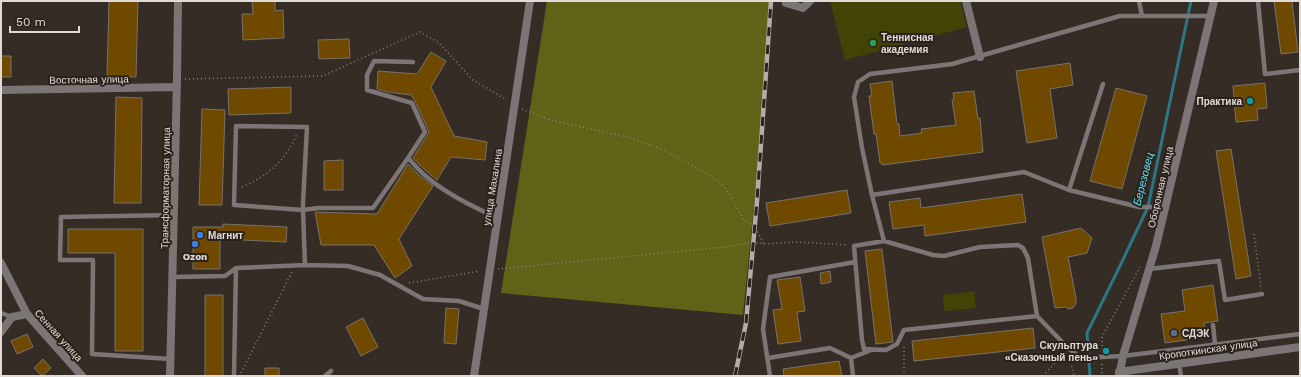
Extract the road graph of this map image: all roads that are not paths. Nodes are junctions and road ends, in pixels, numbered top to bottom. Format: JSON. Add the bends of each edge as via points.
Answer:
{"nodes":[{"id":1,"x":178,"y":1,"type":"edge"},
{"id":2,"x":530,"y":1,"type":"edge"},
{"id":3,"x":810,"y":1,"type":"edge"},
{"id":4,"x":966,"y":1,"type":"edge"},
{"id":5,"x":1139,"y":1,"type":"edge"},
{"id":6,"x":1214,"y":1,"type":"edge"},
{"id":7,"x":1258,"y":1,"type":"edge"},
{"id":8,"x":786,"y":3,"type":"dead end"},
{"id":9,"x":1142,"y":16,"type":"junction"},
{"id":10,"x":1210,"y":16,"type":"junction"},
{"id":11,"x":980,"y":57,"type":"junction"},
{"id":12,"x":412,"y":62,"type":"dead end"},
{"id":13,"x":1300,"y":70,"type":"edge"},
{"id":14,"x":1103,"y":84,"type":"dead end"},
{"id":15,"x":177,"y":88,"type":"junction"},
{"id":16,"x":1,"y":90,"type":"edge"},
{"id":17,"x":408,"y":158,"type":"junction"},
{"id":18,"x":1069,"y":190,"type":"junction"},
{"id":19,"x":872,"y":195,"type":"junction"},
{"id":20,"x":1159,"y":208,"type":"dead end"},
{"id":21,"x":303,"y":210,"type":"junction"},
{"id":22,"x":174,"y":215,"type":"junction"},
{"id":23,"x":498,"y":218,"type":"junction"},
{"id":24,"x":884,"y":240,"type":"junction"},
{"id":25,"x":856,"y":262,"type":"junction"},
{"id":26,"x":1,"y":263,"type":"edge"},
{"id":27,"x":304,"y":265,"type":"junction"},
{"id":28,"x":236,"y":268,"type":"junction"},
{"id":29,"x":1149,"y":269,"type":"junction"},
{"id":30,"x":173,"y":277,"type":"junction"},
{"id":31,"x":1262,"y":294,"type":"road end"},
{"id":32,"x":484,"y":309,"type":"junction"},
{"id":33,"x":1,"y":313,"type":"edge"},
{"id":34,"x":27,"y":314,"type":"junction"},
{"id":35,"x":1037,"y":316,"type":"junction"},
{"id":36,"x":12,"y":317,"type":"junction"},
{"id":37,"x":1213,"y":325,"type":"dead end"},
{"id":38,"x":1,"y":332,"type":"edge"},
{"id":39,"x":1300,"y":334,"type":"edge"},
{"id":40,"x":1216,"y":344,"type":"junction"},
{"id":41,"x":1300,"y":347,"type":"edge"},
{"id":42,"x":872,"y":350,"type":"junction"},
{"id":43,"x":1123,"y":356,"type":"junction"},
{"id":44,"x":768,"y":358,"type":"junction"},
{"id":45,"x":851,"y":358,"type":"junction"},
{"id":46,"x":171,"y":360,"type":"junction"},
{"id":47,"x":1179,"y":363,"type":"junction"},
{"id":48,"x":331,"y":371,"type":"dead end"},
{"id":49,"x":1119,"y":374,"type":"edge"},
{"id":50,"x":82,"y":376,"type":"edge"},
{"id":51,"x":170,"y":376,"type":"edge"},
{"id":52,"x":234,"y":376,"type":"edge"},
{"id":53,"x":325,"y":376,"type":"edge"},
{"id":54,"x":474,"y":376,"type":"edge"},
{"id":55,"x":770,"y":376,"type":"edge"},
{"id":56,"x":854,"y":376,"type":"edge"},
{"id":57,"x":1181,"y":376,"type":"edge"}],
"edges":[{"from":1,"to":15,"type":"street","name":"Трансформаторная улица"},
{"from":2,"to":23,"type":"street","name":"улица Махалина"},
{"from":3,"to":8,"type":"street","via":[[803,8]]},
{"from":4,"to":11,"type":"street"},
{"from":5,"to":9,"type":"lane"},
{"from":6,"to":10,"type":"street","name":"Оборонная улица"},
{"from":7,"to":13,"type":"lane","via":[[1265,74]]},
{"from":9,"to":10,"type":"lane"},
{"from":9,"to":11,"type":"lane","via":[[1120,16]]},
{"from":10,"to":29,"type":"street","name":"Оборонная улица"},
{"from":11,"to":19,"type":"lane","via":[[952,64],[870,74],[858,82],[854,97]]},
{"from":12,"to":17,"type":"lane","via":[[374,61],[367,75],[367,90],[412,103],[425,132]]},
{"from":14,"to":18,"type":"lane"},
{"from":15,"to":16,"type":"street","name":"Восточная улица"},
{"from":15,"to":22,"type":"street","name":"Трансформаторная улица"},
{"from":17,"to":21,"type":"lane","via":[[373,208]]},
{"from":17,"to":23,"type":"lane","via":[[426,177],[439,186],[475,208]]},
{"from":18,"to":19,"type":"lane","via":[[1024,172]]},
{"from":18,"to":20,"type":"lane","via":[[1139,207]]},
{"from":19,"to":24,"type":"lane"},
{"from":21,"to":21,"type":"lane","via":[[307,127],[236,126],[234,205]]},
{"from":21,"to":27,"type":"lane"},
{"from":22,"to":30,"type":"street","name":"Трансформаторная улица"},
{"from":22,"to":46,"type":"lane","via":[[61,217],[60,260],[93,260],[92,354]]},
{"from":23,"to":32,"type":"street","name":"улица Махалина"},
{"from":24,"to":25,"type":"lane","via":[[854,246]]},
{"from":24,"to":35,"type":"lane","via":[[944,256],[980,247],[1018,245],[1023,248],[1028,258]]},
{"from":25,"to":42,"type":"lane","via":[[862,340],[864,349]]},
{"from":25,"to":44,"type":"lane","via":[[770,277],[763,329]]},
{"from":26,"to":34,"type":"street","name":"Сенная улица"},
{"from":27,"to":28,"type":"lane"},
{"from":27,"to":32,"type":"lane","via":[[348,266],[380,276],[423,299],[459,301]]},
{"from":28,"to":30,"type":"lane","via":[[225,276]]},
{"from":28,"to":52,"type":"lane"},
{"from":29,"to":31,"type":"lane","via":[[1219,262],[1225,300]]},
{"from":29,"to":43,"type":"street","name":"Оборонная улица"},
{"from":30,"to":46,"type":"street","name":"Трансформаторная улица"},
{"from":32,"to":54,"type":"street","name":"улица Махалина"},
{"from":33,"to":36,"type":"lane"},
{"from":34,"to":36,"type":"street"},
{"from":34,"to":50,"type":"street","name":"Сенная улица"},
{"from":35,"to":42,"type":"lane","via":[[904,330],[897,344],[886,350]]},
{"from":35,"to":43,"type":"lane","via":[[1081,358]]},
{"from":36,"to":38,"type":"street"},
{"from":37,"to":40,"type":"lane"},
{"from":39,"to":40,"type":"lane"},
{"from":40,"to":43,"type":"lane"},
{"from":41,"to":47,"type":"street","name":"Кропоткинская улица"},
{"from":42,"to":45,"type":"lane"},
{"from":43,"to":49,"type":"street","name":"Оборонная улица"},
{"from":44,"to":45,"type":"lane","via":[[830,348]]},
{"from":44,"to":55,"type":"lane"},
{"from":45,"to":56,"type":"lane"},
{"from":46,"to":51,"type":"street","name":"Трансформаторная улица"},
{"from":47,"to":49,"type":"street","name":"Кропоткинская улица"},
{"from":47,"to":57,"type":"lane"},
{"from":48,"to":53,"type":"lane"}]}
